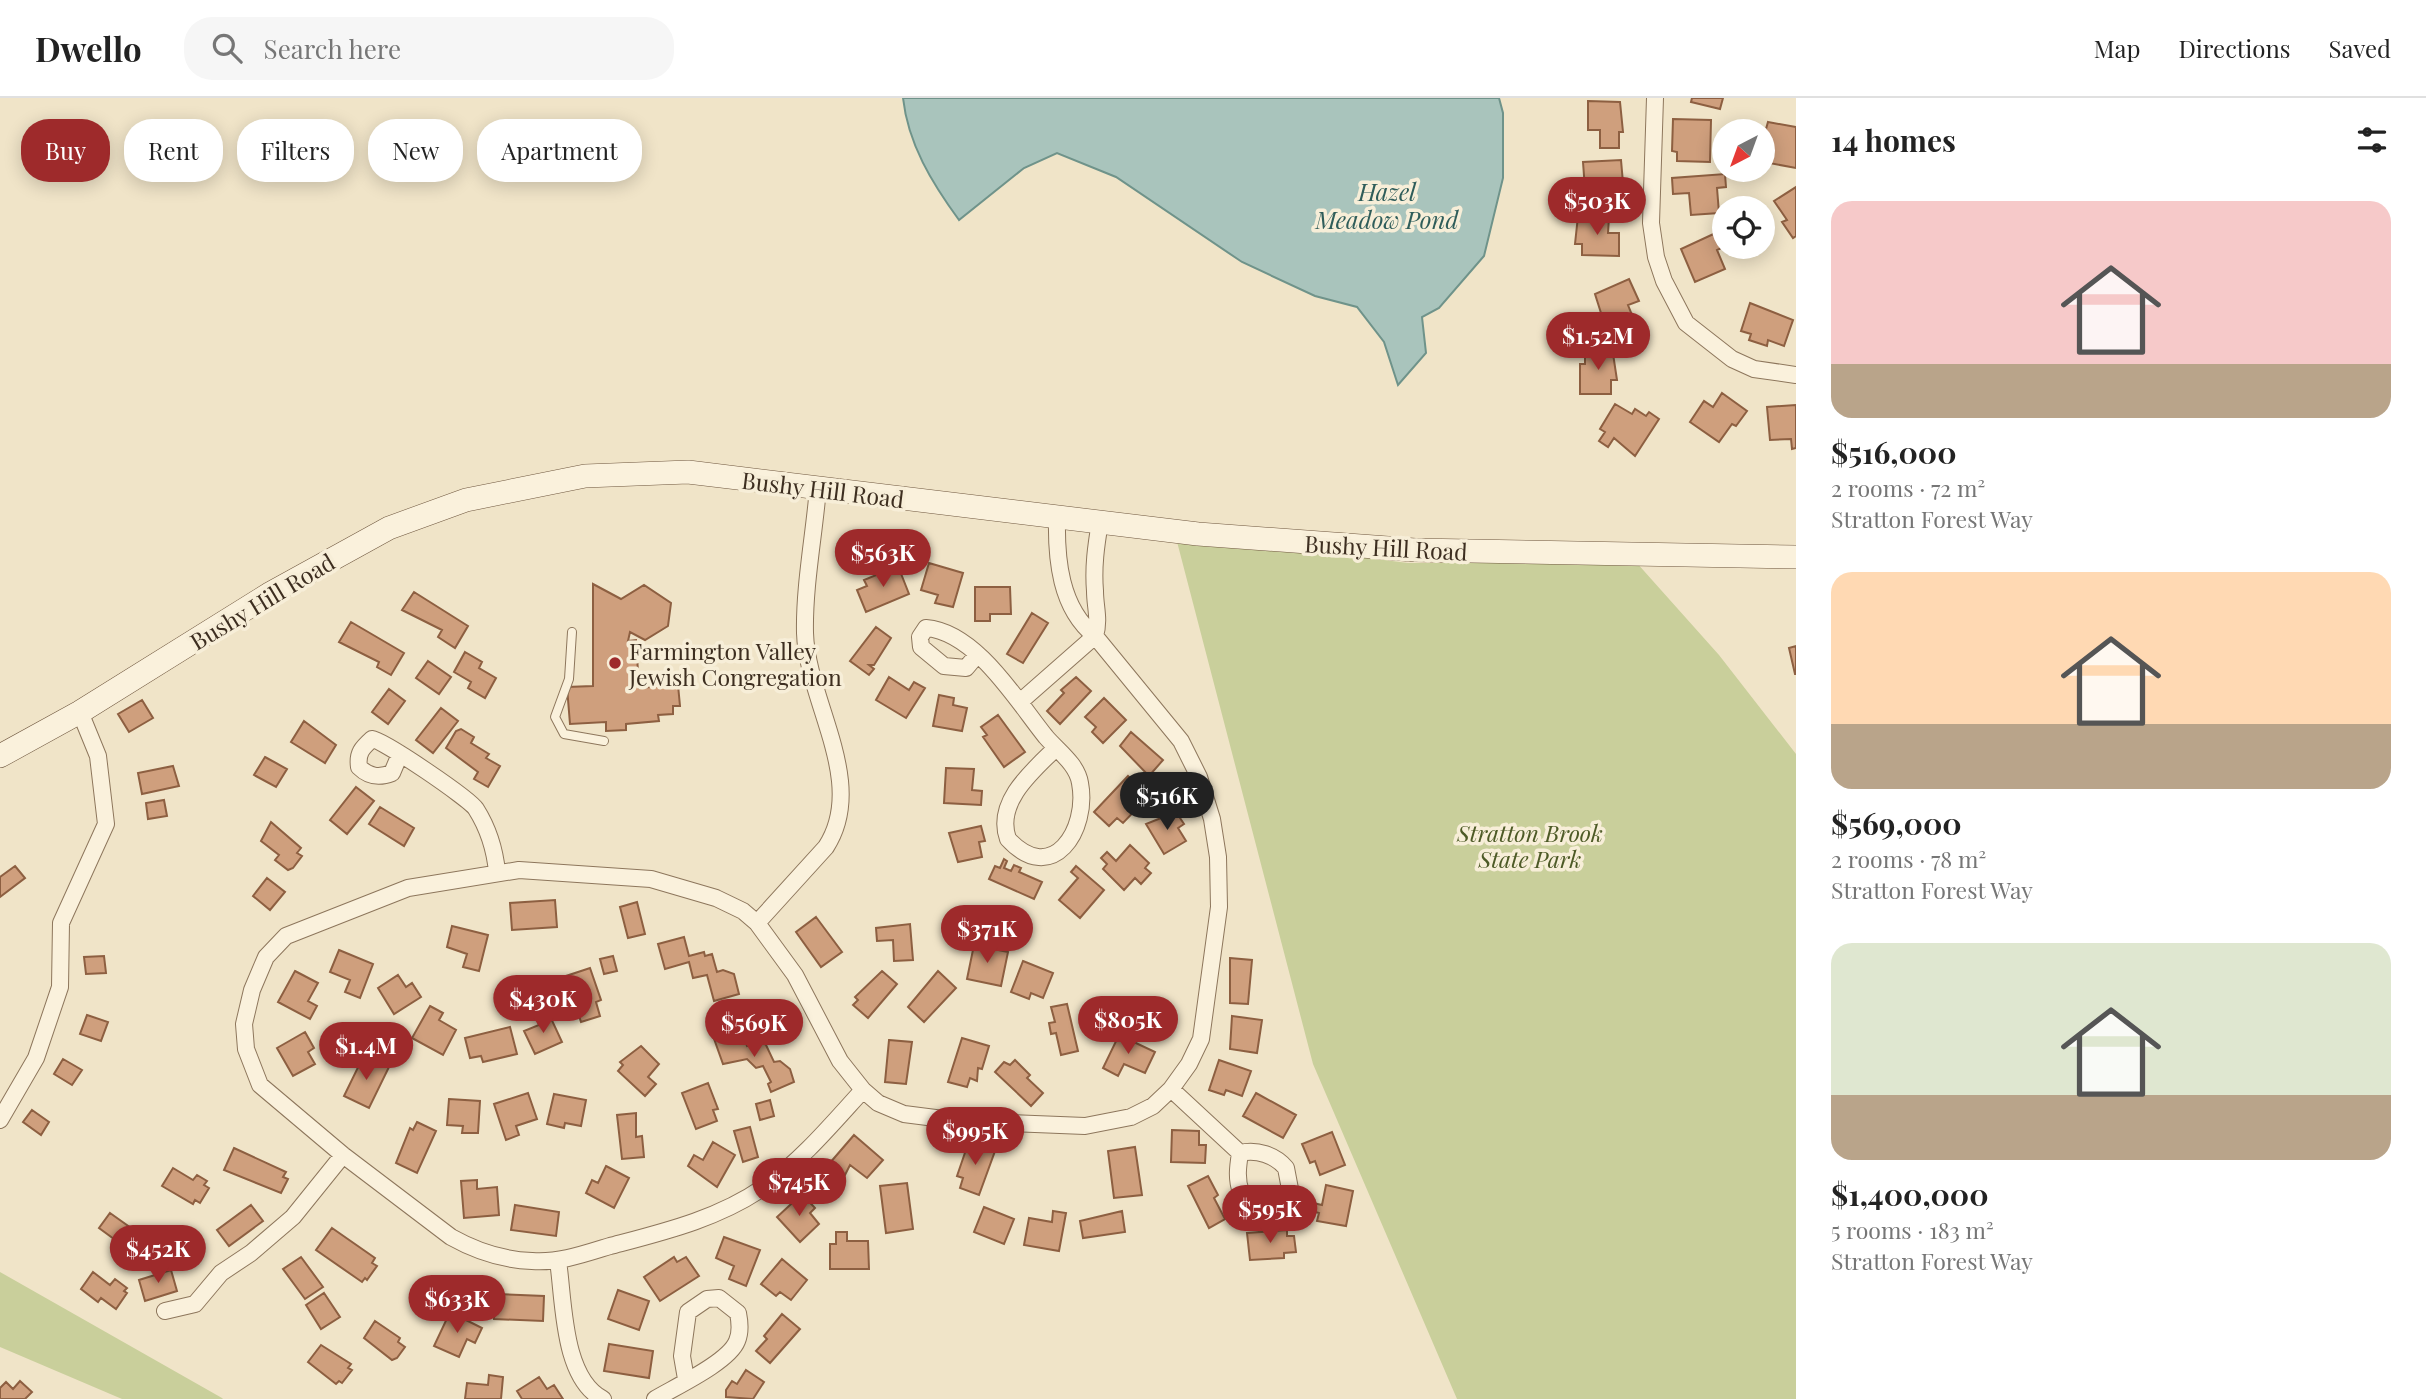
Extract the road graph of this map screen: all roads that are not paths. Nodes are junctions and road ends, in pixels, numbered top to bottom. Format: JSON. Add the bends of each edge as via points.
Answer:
{"nodes":[{"id":1,"x":1654,"y":98,"type":"edge"},
{"id":2,"x":1796,"y":375,"type":"edge"},
{"id":3,"x":818,"y":488,"type":"junction"},
{"id":4,"x":1057,"y":517,"type":"junction"},
{"id":5,"x":1100,"y":523,"type":"junction"},
{"id":6,"x":1796,"y":557,"type":"edge"},
{"id":7,"x":572,"y":632,"type":"dead end"},
{"id":8,"x":1096,"y":636,"type":"junction"},
{"id":9,"x":977,"y":655,"type":"dead end"},
{"id":10,"x":1021,"y":701,"type":"junction"},
{"id":11,"x":80,"y":712,"type":"junction"},
{"id":12,"x":604,"y":741,"type":"dead end"},
{"id":13,"x":1056,"y":748,"type":"junction"},
{"id":14,"x":400,"y":754,"type":"dead end"},
{"id":15,"x":0,"y":756,"type":"edge"},
{"id":16,"x":497,"y":872,"type":"junction"},
{"id":17,"x":757,"y":923,"type":"junction"},
{"id":18,"x":1171,"y":1089,"type":"junction"},
{"id":19,"x":863,"y":1090,"type":"junction"},
{"id":20,"x":0,"y":1120,"type":"edge"},
{"id":21,"x":1240,"y":1153,"type":"dead end"},
{"id":22,"x":343,"y":1154,"type":"junction"},
{"id":23,"x":558,"y":1261,"type":"junction"},
{"id":24,"x":165,"y":1311,"type":"dead end"},
{"id":25,"x":686,"y":1380,"type":"junction"},
{"id":26,"x":603,"y":1399,"type":"edge"},
{"id":27,"x":655,"y":1399,"type":"edge"}],
"edges":[{"from":1,"to":2,"type":"street","via":[[1651,223],[1664,281],[1685,323],[1732,359],[1754,369]]},
{"from":3,"to":4,"type":"main road","name":"Bushy Hill Road"},
{"from":3,"to":11,"type":"main road","name":"Bushy Hill Road","via":[[688,472],[585,476],[466,500],[389,528]]},
{"from":3,"to":17,"type":"street","via":[[805,634],[839,777],[840,806],[826,847]]},
{"from":4,"to":5,"type":"main road","name":"Bushy Hill Road"},
{"from":4,"to":8,"type":"street","via":[[1056,543],[1069,603],[1079,623]]},
{"from":5,"to":6,"type":"main road","name":"Bushy Hill Road","via":[[1415,551]]},
{"from":5,"to":8,"type":"street","via":[[1094,556]]},
{"from":7,"to":12,"type":"lane","via":[[569,679],[555,717],[564,734]]},
{"from":8,"to":10,"type":"street"},
{"from":8,"to":18,"type":"street","via":[[1181,741],[1199,776],[1214,832],[1219,907],[1201,1039]]},
{"from":9,"to":10,"type":"street"},
{"from":10,"to":13,"type":"street"},
{"from":11,"to":15,"type":"main road","name":"Bushy Hill Road"},
{"from":11,"to":20,"type":"street","via":[[97,756],[106,824],[61,923],[60,987],[36,1058]]},
{"from":13,"to":13,"type":"street","via":[[1076,770],[1081,818],[1065,848],[1045,857],[1029,854],[1008,839],[1003,815],[1011,798]]},
{"from":14,"to":16,"type":"street","via":[[475,807],[495,854]]},
{"from":16,"to":17,"type":"street","via":[[651,879],[716,898]]},
{"from":16,"to":22,"type":"street","via":[[408,888],[286,936],[266,957],[244,1024],[246,1049],[255,1073],[260,1085]]},
{"from":17,"to":19,"type":"street","via":[[795,975],[841,1060]]},
{"from":18,"to":19,"type":"street","via":[[1153,1106],[1131,1117],[1085,1126],[904,1114],[878,1103]]},
{"from":18,"to":21,"type":"street"},
{"from":19,"to":23,"type":"street","via":[[797,1159],[739,1203],[673,1229]]},
{"from":22,"to":23,"type":"street","via":[[451,1237],[476,1250],[531,1261]]},
{"from":22,"to":24,"type":"street","via":[[293,1217],[221,1273],[195,1304]]},
{"from":23,"to":26,"type":"street","via":[[568,1344],[587,1385]]},
{"from":25,"to":25,"type":"street","via":[[737,1343],[738,1314],[719,1298],[707,1299],[688,1312],[682,1347]]},
{"from":25,"to":27,"type":"street"}]}
